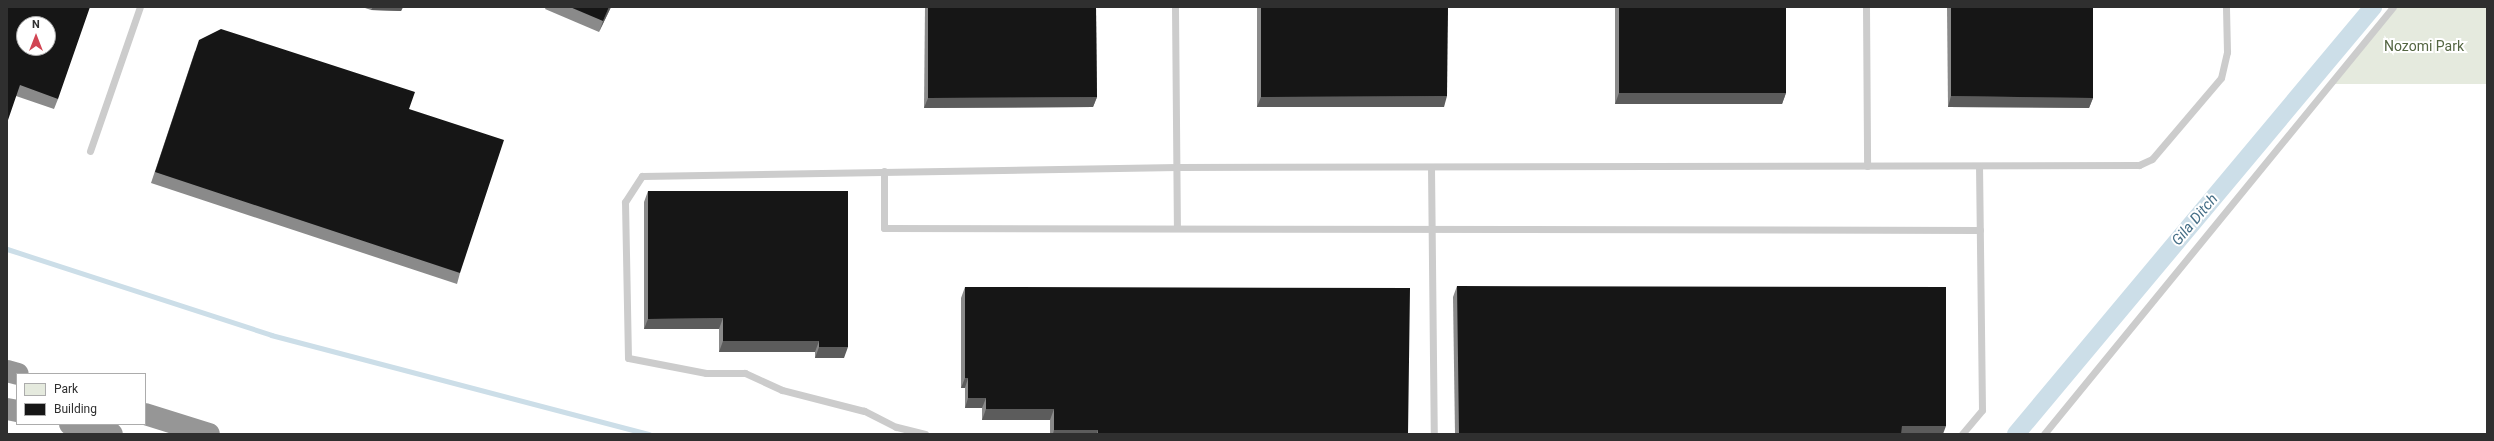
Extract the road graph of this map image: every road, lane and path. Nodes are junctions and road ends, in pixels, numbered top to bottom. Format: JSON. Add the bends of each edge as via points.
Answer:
{"nodes":[{"id":1,"x":140,"y":7,"type":"edge"},
{"id":2,"x":1175,"y":7,"type":"edge"},
{"id":3,"x":1866,"y":7,"type":"edge"},
{"id":4,"x":2226,"y":7,"type":"edge"},
{"id":5,"x":2393,"y":7,"type":"edge"},
{"id":6,"x":90,"y":151,"type":"dead end"},
{"id":7,"x":1432,"y":166,"type":"junction"},
{"id":8,"x":1867,"y":166,"type":"junction"},
{"id":9,"x":1979,"y":166,"type":"junction"},
{"id":10,"x":1177,"y":167,"type":"junction"},
{"id":11,"x":884,"y":171,"type":"junction"},
{"id":12,"x":1177,"y":227,"type":"junction"},
{"id":13,"x":1432,"y":227,"type":"junction"},
{"id":14,"x":1980,"y":230,"type":"junction"},
{"id":15,"x":146,"y":414,"type":"edge"},
{"id":16,"x":74,"y":425,"type":"edge"},
{"id":17,"x":112,"y":434,"type":"edge"},
{"id":18,"x":209,"y":434,"type":"edge"},
{"id":19,"x":925,"y":434,"type":"edge"},
{"id":20,"x":1434,"y":434,"type":"edge"},
{"id":21,"x":1962,"y":434,"type":"edge"},
{"id":22,"x":2044,"y":434,"type":"edge"}],
"edges":[{"from":1,"to":6,"type":"lane"},
{"from":2,"to":10,"type":"lane"},
{"from":3,"to":8,"type":"lane"},
{"from":4,"to":9,"type":"lane","via":[[2227,52],[2221,78],[2152,158],[2139,165],[2126,166]]},
{"from":5,"to":22,"type":"lane"},
{"from":7,"to":8,"type":"lane"},
{"from":7,"to":10,"type":"lane"},
{"from":7,"to":13,"type":"lane"},
{"from":8,"to":9,"type":"lane"},
{"from":9,"to":14,"type":"lane"},
{"from":10,"to":11,"type":"lane"},
{"from":10,"to":12,"type":"lane"},
{"from":11,"to":12,"type":"lane","via":[[884,228]]},
{"from":11,"to":19,"type":"lane","via":[[642,176],[625,202],[628,358],[706,374],[745,374],[782,390],[864,411],[896,427]]},
{"from":12,"to":13,"type":"lane"},
{"from":13,"to":14,"type":"lane"},
{"from":13,"to":20,"type":"lane"},
{"from":14,"to":21,"type":"lane","via":[[1982,410]]},
{"from":15,"to":18,"type":"highway"},
{"from":16,"to":17,"type":"highway"}]}
